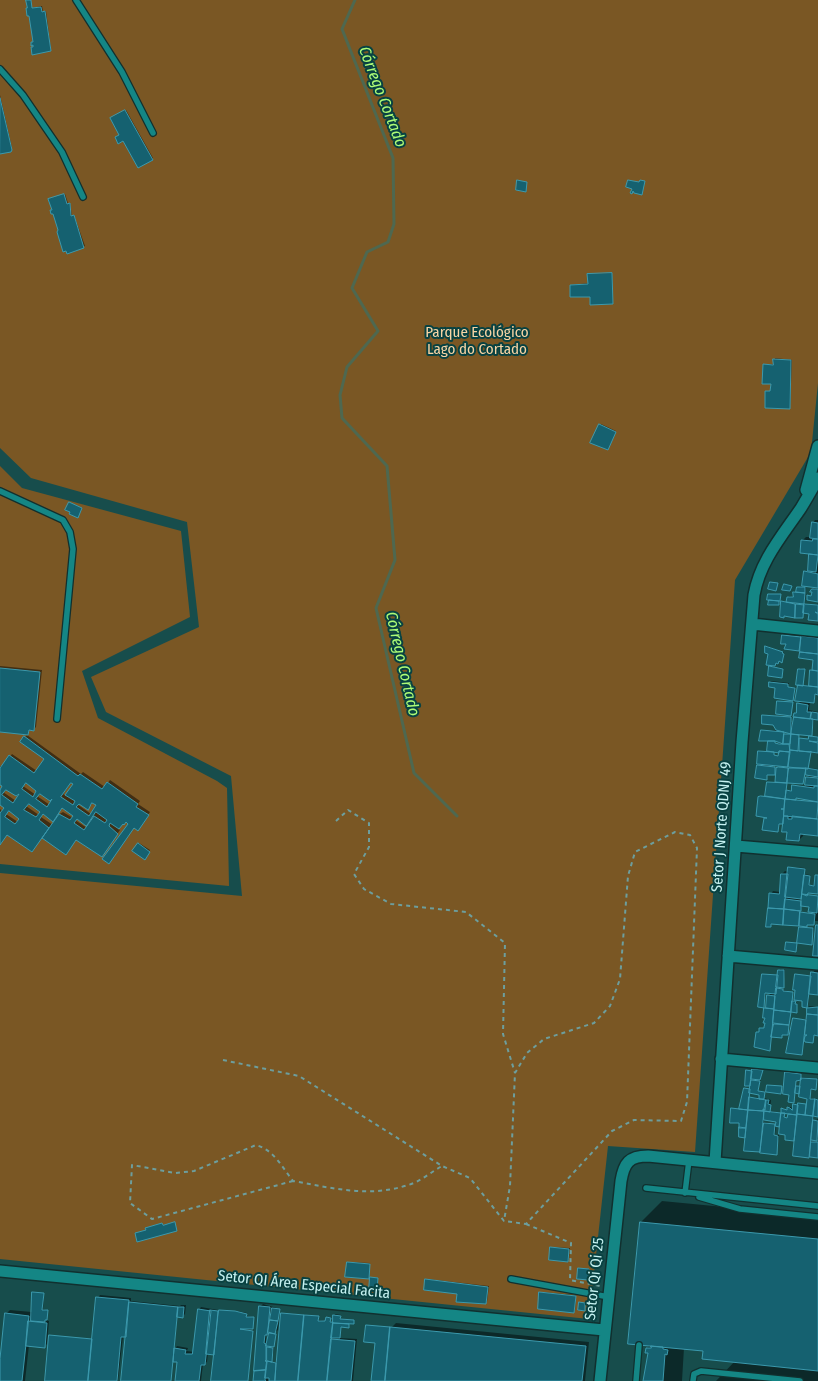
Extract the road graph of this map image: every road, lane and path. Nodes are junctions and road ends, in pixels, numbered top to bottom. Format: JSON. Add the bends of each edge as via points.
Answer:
{"nodes":[{"id":1,"x":76,"y":0,"type":"edge"},
{"id":2,"x":0,"y":69,"type":"edge"},
{"id":3,"x":153,"y":133,"type":"dead end"},
{"id":4,"x":83,"y":198,"type":"dead end"},
{"id":5,"x":818,"y":446,"type":"edge"},
{"id":6,"x":818,"y":478,"type":"edge"},
{"id":7,"x":0,"y":490,"type":"edge"},
{"id":8,"x":802,"y":507,"type":"junction"},
{"id":9,"x":752,"y":624,"type":"junction"},
{"id":10,"x":818,"y":631,"type":"edge"},
{"id":11,"x":57,"y":719,"type":"dead end"},
{"id":12,"x":336,"y":821,"type":"dead end"},
{"id":13,"x":736,"y":846,"type":"junction"},
{"id":14,"x":818,"y":853,"type":"edge"},
{"id":15,"x":728,"y":956,"type":"junction"},
{"id":16,"x":818,"y":964,"type":"edge"},
{"id":17,"x":721,"y":1059,"type":"junction"},
{"id":18,"x":223,"y":1060,"type":"dead end"},
{"id":19,"x":818,"y":1068,"type":"edge"},
{"id":20,"x":515,"y":1073,"type":"junction"},
{"id":21,"x":689,"y":1160,"type":"junction"},
{"id":22,"x":715,"y":1162,"type":"junction"},
{"id":23,"x":442,"y":1166,"type":"junction"},
{"id":24,"x":818,"y":1173,"type":"edge"},
{"id":25,"x":293,"y":1181,"type":"junction"},
{"id":26,"x":646,"y":1188,"type":"dead end"},
{"id":27,"x":685,"y":1193,"type":"junction"},
{"id":28,"x":818,"y":1206,"type":"edge"},
{"id":29,"x":818,"y":1217,"type":"edge"},
{"id":30,"x":504,"y":1222,"type":"junction"},
{"id":31,"x":526,"y":1224,"type":"junction"},
{"id":32,"x":0,"y":1271,"type":"edge"},
{"id":33,"x":510,"y":1279,"type":"dead end"},
{"id":34,"x":609,"y":1292,"type":"junction"},
{"id":35,"x":604,"y":1330,"type":"junction"},
{"id":36,"x":640,"y":1346,"type":"dead end"},
{"id":37,"x":600,"y":1381,"type":"edge"},
{"id":38,"x":636,"y":1381,"type":"edge"},
{"id":39,"x":693,"y":1381,"type":"edge"},
{"id":40,"x":800,"y":1381,"type":"edge"}],
"edges":[{"from":1,"to":3,"type":"lane","via":[[122,72]]},
{"from":2,"to":4,"type":"lane","via":[[23,95],[62,152]]},
{"from":5,"to":8,"type":"street"},
{"from":6,"to":8,"type":"street"},
{"from":7,"to":11,"type":"lane","via":[[63,520],[70,532],[73,549]]},
{"from":8,"to":9,"type":"street","name":"Setor J Norte QDNJ 49","via":[[776,542],[756,583]]},
{"from":9,"to":10,"type":"street"},
{"from":9,"to":13,"type":"street","name":"Setor J Norte QDNJ 49"},
{"from":12,"to":20,"type":"path","via":[[348,810],[368,822],[369,847],[354,874],[364,889],[391,904],[466,912],[505,943],[504,1034]]},
{"from":13,"to":14,"type":"street"},
{"from":13,"to":15,"type":"street","name":"Setor J Norte QDNJ 49"},
{"from":15,"to":16,"type":"street"},
{"from":15,"to":17,"type":"street","name":"Setor J Norte QDNJ 49"},
{"from":17,"to":19,"type":"street"},
{"from":17,"to":22,"type":"street","name":"Setor J Norte QDNJ 49"},
{"from":18,"to":23,"type":"path","via":[[299,1076]]},
{"from":20,"to":30,"type":"path","via":[[510,1186]]},
{"from":20,"to":31,"type":"path","via":[[528,1053],[544,1039],[594,1023],[610,1006],[620,980],[628,876],[635,852],[675,832],[690,835],[697,848],[688,1102],[681,1121],[634,1120],[612,1131]]},
{"from":21,"to":22,"type":"street","name":"Setor Qi Qi 25"},
{"from":21,"to":27,"type":"lane"},
{"from":21,"to":34,"type":"street","name":"Setor Qi Qi 25","via":[[636,1156],[629,1160],[621,1181]]},
{"from":22,"to":24,"type":"street","name":"Setor Qi Qi 25"},
{"from":23,"to":25,"type":"path","via":[[410,1185],[380,1191],[356,1192]]},
{"from":23,"to":30,"type":"path","via":[[470,1178]]},
{"from":25,"to":25,"type":"path","via":[[152,1219],[130,1203],[132,1165],[175,1174],[194,1171],[256,1145],[272,1153]]},
{"from":26,"to":27,"type":"lane"},
{"from":27,"to":28,"type":"lane"},
{"from":27,"to":29,"type":"lane","via":[[740,1209]]},
{"from":30,"to":31,"type":"path"},
{"from":31,"to":34,"type":"path","via":[[571,1243],[570,1280]]},
{"from":32,"to":35,"type":"street","name":"Setor QI Área Especial Facita"},
{"from":33,"to":34,"type":"lane"},
{"from":34,"to":35,"type":"street","name":"Setor Qi Qi 25"},
{"from":35,"to":37,"type":"street","name":"Setor Qi Qi 25"},
{"from":36,"to":38,"type":"lane"},
{"from":39,"to":40,"type":"lane","via":[[694,1374],[701,1371]]}]}
